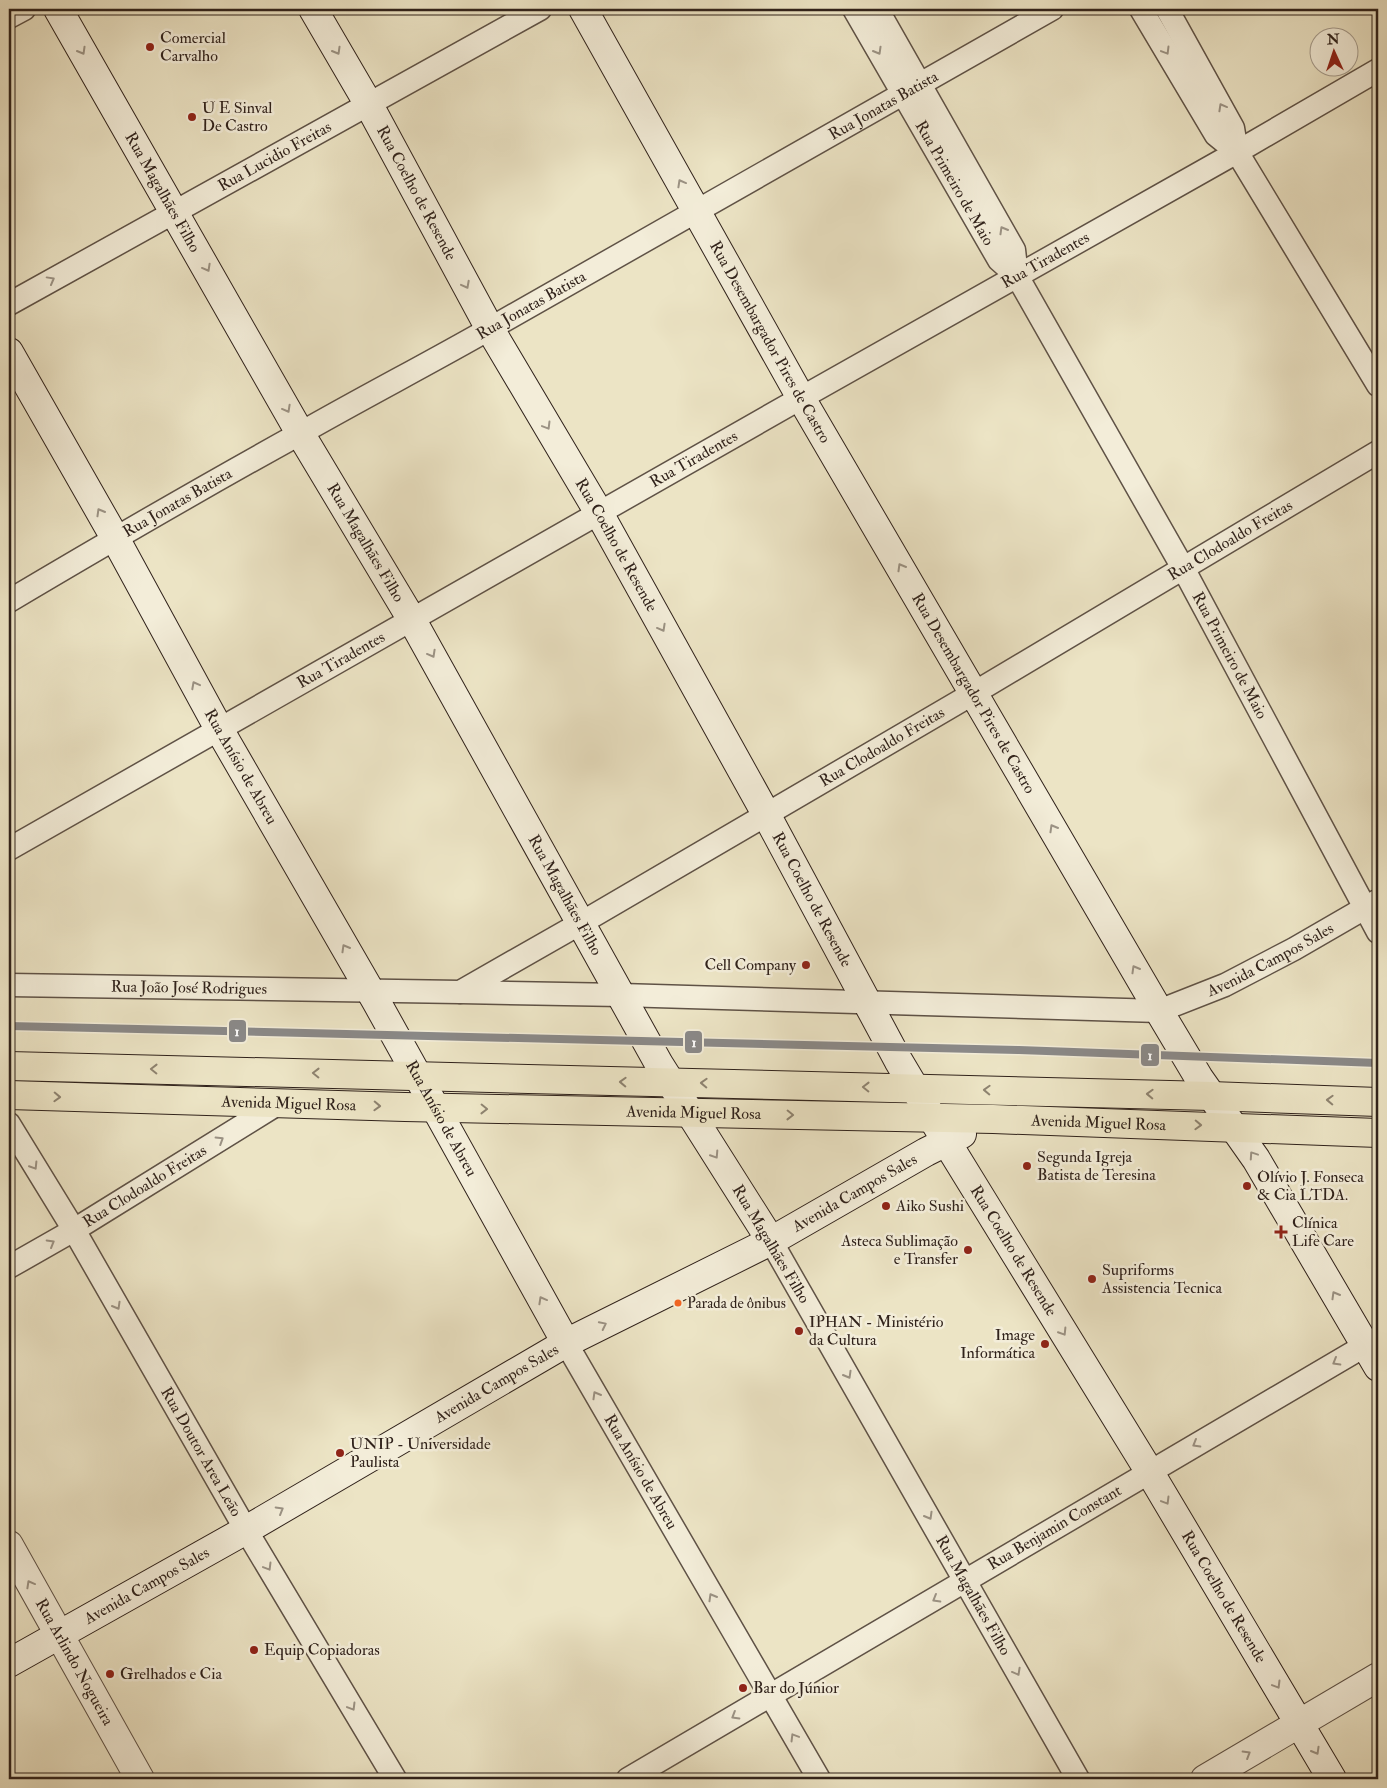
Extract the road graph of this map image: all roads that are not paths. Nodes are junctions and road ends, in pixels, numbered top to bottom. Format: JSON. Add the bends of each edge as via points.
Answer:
{"nodes":[{"id":1,"x":24,"y":9,"type":"edge"},
{"id":2,"x":58,"y":9,"type":"edge"},
{"id":3,"x":313,"y":9,"type":"edge"},
{"id":4,"x":540,"y":9,"type":"edge"},
{"id":5,"x":583,"y":9,"type":"edge"},
{"id":6,"x":854,"y":9,"type":"edge"},
{"id":7,"x":877,"y":9,"type":"edge"},
{"id":8,"x":1052,"y":9,"type":"edge"},
{"id":9,"x":1141,"y":9,"type":"edge"},
{"id":10,"x":1167,"y":9,"type":"edge"},
{"id":11,"x":9,"y":17,"type":"edge"},
{"id":12,"x":1378,"y":70,"type":"edge"},
{"id":13,"x":912,"y":90,"type":"junction"},
{"id":14,"x":369,"y":105,"type":"junction"},
{"id":15,"x":1237,"y":152,"type":"junction"},
{"id":16,"x":697,"y":210,"type":"junction"},
{"id":17,"x":174,"y":211,"type":"junction"},
{"id":18,"x":1017,"y":276,"type":"junction"},
{"id":19,"x":9,"y":304,"type":"edge"},
{"id":20,"x":490,"y":329,"type":"junction"},
{"id":21,"x":9,"y":352,"type":"edge"},
{"id":22,"x":1378,"y":385,"type":"edge"},
{"id":23,"x":802,"y":398,"type":"junction"},
{"id":24,"x":300,"y":433,"type":"junction"},
{"id":25,"x":1378,"y":452,"type":"edge"},
{"id":26,"x":598,"y":513,"type":"junction"},
{"id":27,"x":116,"y":538,"type":"junction"},
{"id":28,"x":1183,"y":568,"type":"junction"},
{"id":29,"x":9,"y":602,"type":"edge"},
{"id":30,"x":412,"y":620,"type":"junction"},
{"id":31,"x":974,"y":693,"type":"junction"},
{"id":32,"x":218,"y":729,"type":"junction"},
{"id":33,"x":766,"y":814,"type":"junction"},
{"id":34,"x":9,"y":849,"type":"edge"},
{"id":35,"x":1372,"y":905,"type":"edge"},
{"id":36,"x":581,"y":923,"type":"junction"},
{"id":37,"x":1378,"y":932,"type":"edge"},
{"id":38,"x":9,"y":985,"type":"edge"},
{"id":39,"x":460,"y":992,"type":"junction"},
{"id":40,"x":373,"y":995,"type":"junction"},
{"id":41,"x":624,"y":1001,"type":"junction"},
{"id":42,"x":870,"y":1007,"type":"junction"},
{"id":43,"x":1162,"y":1016,"type":"junction"},
{"id":44,"x":411,"y":1065,"type":"junction"},
{"id":45,"x":9,"y":1066,"type":"edge"},
{"id":46,"x":665,"y":1073,"type":"junction"},
{"id":47,"x":1205,"y":1087,"type":"junction"},
{"id":48,"x":915,"y":1088,"type":"junction"},
{"id":49,"x":9,"y":1095,"type":"edge"},
{"id":50,"x":1378,"y":1102,"type":"edge"},
{"id":51,"x":279,"y":1103,"type":"junction"},
{"id":52,"x":435,"y":1108,"type":"junction"},
{"id":53,"x":689,"y":1113,"type":"junction"},
{"id":54,"x":933,"y":1118,"type":"junction"},
{"id":55,"x":993,"y":1119,"type":"junction"},
{"id":56,"x":9,"y":1124,"type":"edge"},
{"id":57,"x":1233,"y":1127,"type":"junction"},
{"id":58,"x":1378,"y":1133,"type":"edge"},
{"id":59,"x":946,"y":1142,"type":"junction"},
{"id":60,"x":74,"y":1230,"type":"junction"},
{"id":61,"x":771,"y":1241,"type":"junction"},
{"id":62,"x":9,"y":1267,"type":"edge"},
{"id":63,"x":566,"y":1343,"type":"junction"},
{"id":64,"x":1374,"y":1350,"type":"edge"},
{"id":65,"x":1149,"y":1471,"type":"junction"},
{"id":66,"x":246,"y":1530,"type":"junction"},
{"id":67,"x":9,"y":1545,"type":"edge"},
{"id":68,"x":966,"y":1581,"type":"junction"},
{"id":69,"x":59,"y":1636,"type":"junction"},
{"id":70,"x":9,"y":1663,"type":"edge"},
{"id":71,"x":1378,"y":1677,"type":"edge"},
{"id":72,"x":769,"y":1696,"type":"junction"},
{"id":73,"x":1300,"y":1724,"type":"junction"},
{"id":74,"x":140,"y":1779,"type":"edge"},
{"id":75,"x":395,"y":1779,"type":"edge"},
{"id":76,"x":628,"y":1779,"type":"edge"},
{"id":77,"x":819,"y":1779,"type":"edge"},
{"id":78,"x":1078,"y":1779,"type":"edge"},
{"id":79,"x":1206,"y":1779,"type":"edge"},
{"id":80,"x":1332,"y":1779,"type":"edge"}],
"edges":[{"from":1,"to":11,"type":"street"},
{"from":2,"to":17,"type":"main road","name":"Rua Magalhães Filho","one_way":true},
{"from":3,"to":14,"type":"main road","name":"Rua Coelho de Resende","one_way":true},
{"from":4,"to":14,"type":"street","name":"Rua Lucidio Freitas"},
{"from":16,"to":5,"type":"main road","name":"Rua Desembargador Pires de Castro","one_way":true},
{"from":6,"to":13,"type":"street","name":"Rua Primeiro de Maio","one_way":true},
{"from":7,"to":13,"type":"street","name":"Rua Primeiro de Maio"},
{"from":8,"to":13,"type":"street","name":"Rua Jonatas Batista"},
{"from":9,"to":15,"type":"street","one_way":true,"via":[[1216,135]]},
{"from":15,"to":10,"type":"street","one_way":true,"via":[[1233,128]]},
{"from":12,"to":15,"type":"street","name":"Rua Tiradentes"},
{"from":13,"to":16,"type":"street","name":"Rua Jonatas Batista"},
{"from":13,"to":18,"type":"street","name":"Rua Primeiro de Maio","via":[[1000,260]]},
{"from":14,"to":17,"type":"street","name":"Rua Lucidio Freitas"},
{"from":14,"to":20,"type":"main road","name":"Rua Coelho de Resende","one_way":true},
{"from":15,"to":18,"type":"street","name":"Rua Tiradentes"},
{"from":15,"to":22,"type":"street"},
{"from":16,"to":20,"type":"street","name":"Rua Jonatas Batista"},
{"from":16,"to":23,"type":"main road","name":"Rua Desembargador Pires de Castro"},
{"from":19,"to":17,"type":"street","name":"Rua Lucidio Freitas","one_way":true},
{"from":17,"to":24,"type":"main road","name":"Rua Magalhães Filho","one_way":true},
{"from":18,"to":23,"type":"street","name":"Rua Tiradentes"},
{"from":18,"to":28,"type":"street","name":"Rua Primeiro de Maio"},
{"from":20,"to":24,"type":"street","name":"Rua Jonatas Batista"},
{"from":20,"to":26,"type":"main road","name":"Rua Coelho de Resende","one_way":true},
{"from":27,"to":21,"type":"main road","name":"Rua Anísio de Abreu","one_way":true},
{"from":23,"to":26,"type":"street","name":"Rua Tiradentes"},
{"from":31,"to":23,"type":"main road","name":"Rua Desembargador Pires de Castro","one_way":true},
{"from":24,"to":27,"type":"street","name":"Rua Jonatas Batista"},
{"from":24,"to":30,"type":"main road","name":"Rua Magalhães Filho"},
{"from":25,"to":28,"type":"street","name":"Rua Clodoaldo Freitas"},
{"from":26,"to":30,"type":"street","name":"Rua Tiradentes"},
{"from":26,"to":33,"type":"main road","name":"Rua Coelho de Resende","one_way":true},
{"from":27,"to":29,"type":"street","name":"Rua Jonatas Batista"},
{"from":32,"to":27,"type":"main road","name":"Rua Anísio de Abreu","one_way":true},
{"from":28,"to":31,"type":"street","name":"Rua Clodoaldo Freitas"},
{"from":28,"to":35,"type":"street","name":"Rua Primeiro de Maio"},
{"from":30,"to":32,"type":"street","name":"Rua Tiradentes"},
{"from":30,"to":36,"type":"main road","name":"Rua Magalhães Filho","one_way":true},
{"from":31,"to":33,"type":"street","name":"Rua Clodoaldo Freitas"},
{"from":43,"to":31,"type":"main road","name":"Rua Desembargador Pires de Castro","one_way":true},
{"from":32,"to":34,"type":"street","name":"Rua Tiradentes"},
{"from":40,"to":32,"type":"main road","name":"Rua Anísio de Abreu","one_way":true},
{"from":33,"to":36,"type":"street","name":"Rua Clodoaldo Freitas"},
{"from":33,"to":42,"type":"main road","name":"Rua Coelho de Resende"},
{"from":35,"to":37,"type":"street","name":"Rua Primeiro de Maio"},
{"from":35,"to":43,"type":"street","name":"Avenida Campos Sales"},
{"from":36,"to":39,"type":"street","name":"Rua Clodoaldo Freitas"},
{"from":36,"to":41,"type":"main road","name":"Rua Magalhães Filho"},
{"from":38,"to":40,"type":"street","name":"Rua João José Rodrigues"},
{"from":39,"to":40,"type":"street"},
{"from":39,"to":41,"type":"street"},
{"from":40,"to":44,"type":"main road","name":"Rua Anísio de Abreu"},
{"from":41,"to":42,"type":"street"},
{"from":41,"to":46,"type":"main road","name":"Rua Magalhães Filho"},
{"from":42,"to":43,"type":"street"},
{"from":42,"to":48,"type":"main road","name":"Rua Coelho de Resende"},
{"from":43,"to":47,"type":"main road","name":"Rua Desembargador Pires de Castro"},
{"from":44,"to":45,"type":"main road","name":"Avenida Miguel Rosa","one_way":true},
{"from":46,"to":44,"type":"main road","name":"Avenida Miguel Rosa","one_way":true},
{"from":44,"to":52,"type":"main road","name":"Rua Anísio de Abreu"},
{"from":48,"to":46,"type":"main road","name":"Avenida Miguel Rosa","one_way":true},
{"from":46,"to":53,"type":"main road","name":"Rua Magalhães Filho"},
{"from":47,"to":48,"type":"main road","name":"Avenida Miguel Rosa","one_way":true},
{"from":50,"to":47,"type":"main road","name":"Avenida Miguel Rosa","one_way":true},
{"from":47,"to":57,"type":"main road","name":"Rua Desembargador Pires de Castro"},
{"from":48,"to":54,"type":"main road","name":"Rua Coelho de Resende"},
{"from":49,"to":51,"type":"main road","name":"Avenida Miguel Rosa","one_way":true},
{"from":51,"to":52,"type":"main road","name":"Avenida Miguel Rosa","one_way":true},
{"from":60,"to":51,"type":"street","name":"Rua Clodoaldo Freitas","one_way":true},
{"from":52,"to":53,"type":"main road","name":"Avenida Miguel Rosa","one_way":true},
{"from":63,"to":52,"type":"main road","name":"Rua Anísio de Abreu","one_way":true},
{"from":53,"to":54,"type":"main road","name":"Avenida Miguel Rosa","one_way":true},
{"from":53,"to":61,"type":"main road","name":"Rua Magalhães Filho","one_way":true},
{"from":54,"to":55,"type":"main road","name":"Avenida Miguel Rosa"},
{"from":54,"to":59,"type":"main road","name":"Rua Coelho de Resende"},
{"from":55,"to":57,"type":"main road","name":"Avenida Miguel Rosa","one_way":true},
{"from":55,"to":59,"type":"main road","name":"Avenida Campos Sales"},
{"from":56,"to":60,"type":"street","name":"Rua Doutor Area Leão","one_way":true},
{"from":57,"to":58,"type":"main road","name":"Avenida Miguel Rosa"},
{"from":64,"to":57,"type":"main road","name":"Rua Desembargador Pires de Castro","one_way":true},
{"from":59,"to":61,"type":"main road","name":"Avenida Campos Sales"},
{"from":59,"to":65,"type":"main road","name":"Rua Coelho de Resende","one_way":true},
{"from":62,"to":60,"type":"street","name":"Rua Clodoaldo Freitas","one_way":true},
{"from":60,"to":66,"type":"street","name":"Rua Doutor Area Leão","one_way":true},
{"from":63,"to":61,"type":"main road","name":"Avenida Campos Sales","one_way":true},
{"from":61,"to":68,"type":"street","name":"Rua Magalhães Filho","one_way":true},
{"from":66,"to":63,"type":"main road","name":"Avenida Campos Sales","one_way":true},
{"from":72,"to":63,"type":"street","name":"Rua Anísio de Abreu","one_way":true},
{"from":64,"to":65,"type":"street","name":"Rua Benjamin Constant","one_way":true},
{"from":65,"to":68,"type":"street","name":"Rua Benjamin Constant"},
{"from":65,"to":73,"type":"main road","name":"Rua Coelho de Resende","one_way":true},
{"from":66,"to":69,"type":"main road","name":"Avenida Campos Sales"},
{"from":66,"to":75,"type":"street","name":"Rua Doutor Area Leão","one_way":true},
{"from":69,"to":67,"type":"main road","name":"Rua Arlindo Nogueira","one_way":true},
{"from":68,"to":72,"type":"street","name":"Rua Benjamin Constant","one_way":true},
{"from":68,"to":78,"type":"street","name":"Rua Magalhães Filho","one_way":true},
{"from":69,"to":70,"type":"main road","name":"Avenida Campos Sales"},
{"from":69,"to":74,"type":"main road","name":"Rua Arlindo Nogueira"},
{"from":71,"to":73,"type":"main road"},
{"from":72,"to":76,"type":"street","name":"Rua Benjamin Constant","one_way":true},
{"from":77,"to":72,"type":"street","name":"Rua Anísio de Abreu","one_way":true},
{"from":79,"to":73,"type":"main road","one_way":true},
{"from":73,"to":80,"type":"main road","name":"Rua Coelho de Resende","one_way":true}]}
